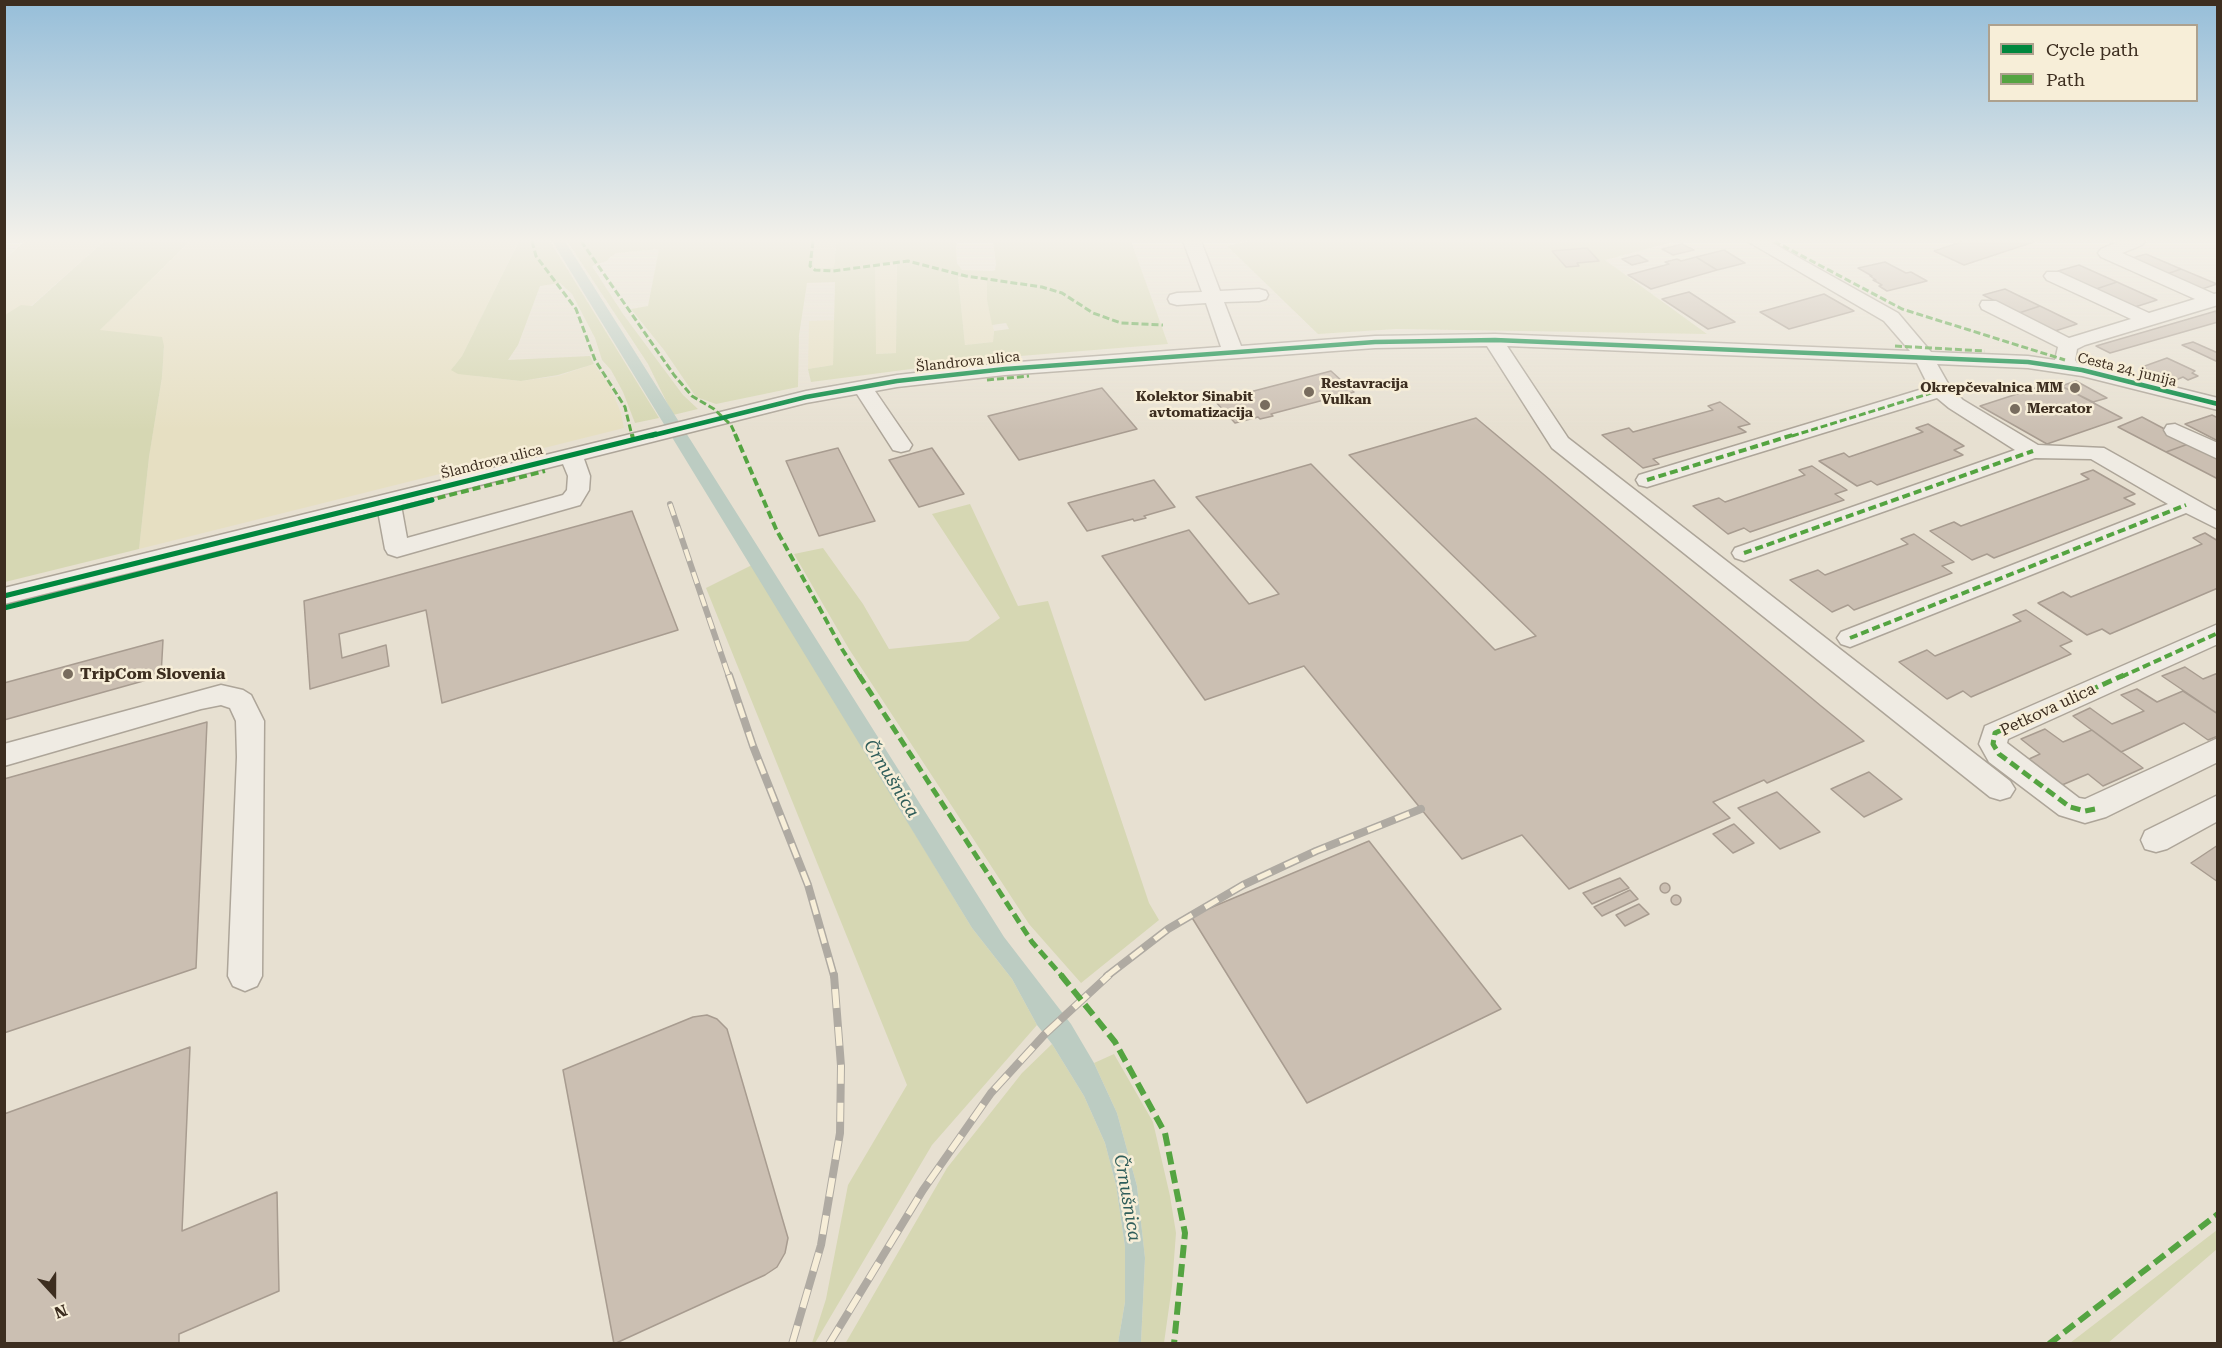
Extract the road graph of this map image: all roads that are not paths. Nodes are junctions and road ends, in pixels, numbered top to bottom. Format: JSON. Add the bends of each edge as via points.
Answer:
{"nodes":[{"id":1,"x":1215,"y":304,"type":"edge"},
{"id":2,"x":1870,"y":304,"type":"edge"},
{"id":3,"x":2113,"y":304,"type":"edge"},
{"id":4,"x":2203,"y":304,"type":"edge"},
{"id":5,"x":1989,"y":305,"type":"dead end"},
{"id":6,"x":2149,"y":321,"type":"junction"},
{"id":7,"x":1367,"y":322,"type":"dead end"},
{"id":8,"x":1495,"y":340,"type":"junction"},
{"id":9,"x":1375,"y":342,"type":"junction"},
{"id":10,"x":2069,"y":345,"type":"junction"},
{"id":11,"x":1233,"y":352,"type":"junction"},
{"id":12,"x":1923,"y":357,"type":"junction"},
{"id":13,"x":1959,"y":358,"type":"joint"},
{"id":14,"x":2068,"y":368,"type":"junction"},
{"id":15,"x":862,"y":387,"type":"junction"},
{"id":16,"x":1941,"y":390,"type":"junction"},
{"id":17,"x":2217,"y":404,"type":"edge"},
{"id":18,"x":2175,"y":430,"type":"dead end"},
{"id":19,"x":901,"y":445,"type":"dead end"},
{"id":20,"x":2033,"y":450,"type":"junction"},
{"id":21,"x":2217,"y":452,"type":"edge"},
{"id":22,"x":571,"y":454,"type":"junction"},
{"id":23,"x":1647,"y":480,"type":"dead end"},
{"id":24,"x":388,"y":500,"type":"junction"},
{"id":25,"x":2186,"y":505,"type":"junction"},
{"id":26,"x":2217,"y":522,"type":"edge"},
{"id":27,"x":1744,"y":553,"type":"dead end"},
{"id":28,"x":4,"y":596,"type":"edge"},
{"id":29,"x":2217,"y":633,"type":"edge"},
{"id":30,"x":1850,"y":638,"type":"dead end"},
{"id":31,"x":2217,"y":749,"type":"edge"},
{"id":32,"x":4,"y":755,"type":"edge"},
{"id":33,"x":2000,"y":789,"type":"dead end"},
{"id":34,"x":2217,"y":807,"type":"edge"},
{"id":35,"x":2156,"y":840,"type":"dead end"},
{"id":36,"x":245,"y":976,"type":"dead end"}],
"edges":[{"from":1,"to":11,"type":"street"},
{"from":2,"to":12,"type":"street","via":[[1909,335]]},
{"from":3,"to":6,"type":"street"},
{"from":4,"to":6,"type":"street","name":"Cesta 24. junija"},
{"from":5,"to":10,"type":"street"},
{"from":6,"to":10,"type":"street","name":"Cesta 24. junija"},
{"from":7,"to":9,"type":"street"},
{"from":8,"to":9,"type":"street","name":"Šlandrova ulica"},
{"from":8,"to":12,"type":"street","name":"Šlandrova ulica"},
{"from":8,"to":33,"type":"street","via":[[1560,443]]},
{"from":9,"to":11,"type":"street","name":"Šlandrova ulica"},
{"from":10,"to":14,"type":"street","name":"Cesta 24. junija"},
{"from":11,"to":15,"type":"street","name":"Šlandrova ulica","via":[[1005,369]]},
{"from":12,"to":13,"type":"street","name":"Šlandrova ulica"},
{"from":12,"to":16,"type":"street"},
{"from":13,"to":14,"type":"street","name":"Cesta 24. junija"},
{"from":14,"to":17,"type":"street","name":"Cesta 24. junija"},
{"from":15,"to":19,"type":"street"},
{"from":15,"to":22,"type":"street","name":"Šlandrova ulica"},
{"from":16,"to":20,"type":"street","via":[[1956,404]]},
{"from":16,"to":23,"type":"street"},
{"from":18,"to":21,"type":"street"},
{"from":20,"to":25,"type":"street","via":[[2096,453]]},
{"from":20,"to":27,"type":"street"},
{"from":22,"to":24,"type":"street","name":"Šlandrova ulica"},
{"from":22,"to":24,"type":"street","via":[[579,476],[572,500],[397,549]]},
{"from":24,"to":28,"type":"street","name":"Šlandrova ulica"},
{"from":25,"to":26,"type":"street"},
{"from":25,"to":30,"type":"street"},
{"from":29,"to":31,"type":"street","name":"Petkova ulica","via":[[1995,733],[1993,744],[1999,754],[2070,807],[2085,811]]},
{"from":32,"to":36,"type":"street","via":[[201,699],[221,695],[241,702],[250,721],[251,757]]},
{"from":34,"to":35,"type":"street"}]}
